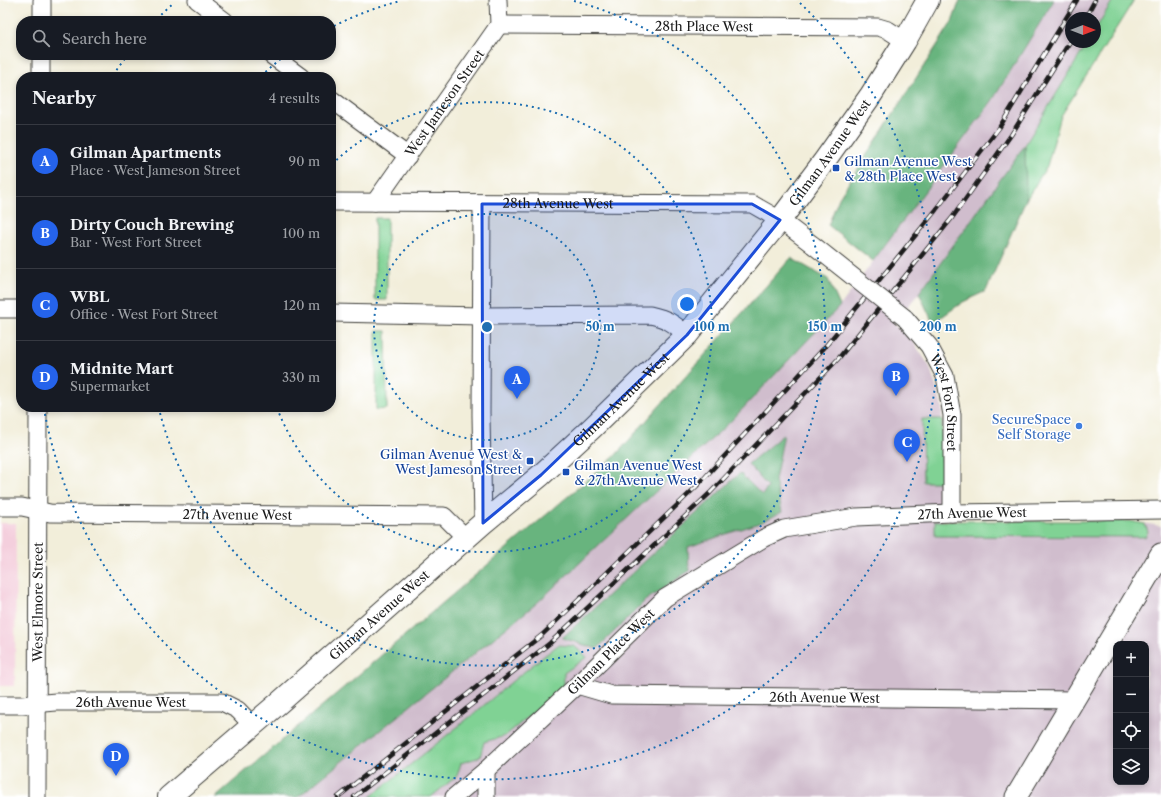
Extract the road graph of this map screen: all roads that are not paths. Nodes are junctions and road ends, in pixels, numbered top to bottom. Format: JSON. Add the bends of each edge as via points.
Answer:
{"nodes":[{"id":1,"x":42,"y":0,"type":"edge"},
{"id":2,"x":197,"y":0,"type":"edge"},
{"id":3,"x":498,"y":0,"type":"edge"},
{"id":4,"x":928,"y":0,"type":"edge"},
{"id":5,"x":42,"y":16,"type":"edge"},
{"id":6,"x":218,"y":16,"type":"edge"},
{"id":7,"x":498,"y":25,"type":"junction"},
{"id":8,"x":905,"y":41,"type":"junction"},
{"id":9,"x":41,"y":60,"type":"edge"},
{"id":10,"x":278,"y":60,"type":"edge"},
{"id":11,"x":41,"y":72,"type":"edge"},
{"id":12,"x":294,"y":72,"type":"edge"},
{"id":13,"x":336,"y":103,"type":"edge"},
{"id":14,"x":408,"y":156,"type":"junction"},
{"id":15,"x":336,"y":202,"type":"edge"},
{"id":16,"x":376,"y":202,"type":"junction"},
{"id":17,"x":482,"y":204,"type":"junction"},
{"id":18,"x":780,"y":220,"type":"junction"},
{"id":19,"x":0,"y":308,"type":"edge"},
{"id":20,"x":16,"y":309,"type":"edge"},
{"id":21,"x":336,"y":313,"type":"edge"},
{"id":22,"x":482,"y":316,"type":"junction"},
{"id":23,"x":687,"y":335,"type":"junction"},
{"id":24,"x":38,"y":412,"type":"edge"},
{"id":25,"x":0,"y":507,"type":"edge"},
{"id":26,"x":38,"y":510,"type":"junction"},
{"id":27,"x":1161,"y":510,"type":"edge"},
{"id":28,"x":952,"y":513,"type":"junction"},
{"id":29,"x":483,"y":522,"type":"junction"},
{"id":30,"x":784,"y":529,"type":"joint"},
{"id":31,"x":466,"y":538,"type":"junction"},
{"id":32,"x":1161,"y":554,"type":"edge"},
{"id":33,"x":577,"y":684,"type":"junction"},
{"id":34,"x":1073,"y":700,"type":"junction"},
{"id":35,"x":37,"y":704,"type":"junction"},
{"id":36,"x":3,"y":708,"type":"edge"},
{"id":37,"x":253,"y":726,"type":"junction"},
{"id":38,"x":486,"y":770,"type":"junction"},
{"id":39,"x":37,"y":797,"type":"edge"},
{"id":40,"x":169,"y":797,"type":"edge"},
{"id":41,"x":454,"y":797,"type":"edge"},
{"id":42,"x":486,"y":797,"type":"edge"},
{"id":43,"x":1016,"y":797,"type":"edge"}],
"edges":[{"from":1,"to":5,"type":"street"},
{"from":2,"to":6,"type":"street"},
{"from":3,"to":7,"type":"street"},
{"from":4,"to":8,"type":"main road","name":"Gilman Avenue West"},
{"from":7,"to":8,"type":"street","name":"28th Place West","via":[[878,27]]},
{"from":7,"to":14,"type":"street","name":"West Jameson Street"},
{"from":8,"to":18,"type":"main road","name":"Gilman Avenue West","via":[[871,95]]},
{"from":9,"to":11,"type":"street"},
{"from":10,"to":12,"type":"street"},
{"from":13,"to":14,"type":"street"},
{"from":14,"to":16,"type":"street","name":"West Jameson Street"},
{"from":15,"to":16,"type":"street","name":"28th Avenue West"},
{"from":16,"to":17,"type":"street","name":"28th Avenue West"},
{"from":17,"to":18,"type":"street","name":"28th Avenue West","via":[[752,204]]},
{"from":17,"to":22,"type":"street"},
{"from":18,"to":23,"type":"main road","name":"Gilman Avenue West"},
{"from":18,"to":28,"type":"street","name":"West Fort Street","bridge":true,"via":[[905,318],[930,346],[945,376],[952,415]]},
{"from":19,"to":20,"type":"street"},
{"from":21,"to":22,"type":"street"},
{"from":22,"to":23,"type":"street","via":[[650,315],[673,323]]},
{"from":22,"to":29,"type":"street"},
{"from":23,"to":29,"type":"main road","name":"Gilman Avenue West","via":[[541,475]]},
{"from":24,"to":26,"type":"street","name":"West Elmore Street"},
{"from":25,"to":26,"type":"street","name":"27th Avenue West"},
{"from":26,"to":31,"type":"street","name":"27th Avenue West","via":[[50,513],[444,516]]},
{"from":26,"to":35,"type":"street","name":"West Elmore Street"},
{"from":27,"to":28,"type":"street","name":"27th Avenue West"},
{"from":28,"to":30,"type":"street","name":"27th Avenue West","via":[[856,518]]},
{"from":29,"to":31,"type":"main road","name":"Gilman Avenue West"},
{"from":30,"to":33,"type":"street","name":"Gilman Place West","via":[[764,538],[665,598]]},
{"from":31,"to":37,"type":"main road","name":"Gilman Avenue West"},
{"from":32,"to":34,"type":"street"},
{"from":33,"to":34,"type":"street","name":"26th Avenue West","via":[[611,695]]},
{"from":33,"to":38,"type":"street","name":"Gilman Place West"},
{"from":34,"to":43,"type":"street"},
{"from":35,"to":36,"type":"street","name":"26th Avenue West"},
{"from":35,"to":37,"type":"street","name":"26th Avenue West","via":[[222,702],[238,710]]},
{"from":35,"to":39,"type":"street","name":"West Elmore Street"},
{"from":37,"to":40,"type":"main road","name":"Gilman Avenue West"},
{"from":38,"to":41,"type":"street","name":"Gilman Place West"},
{"from":38,"to":42,"type":"street"}]}
